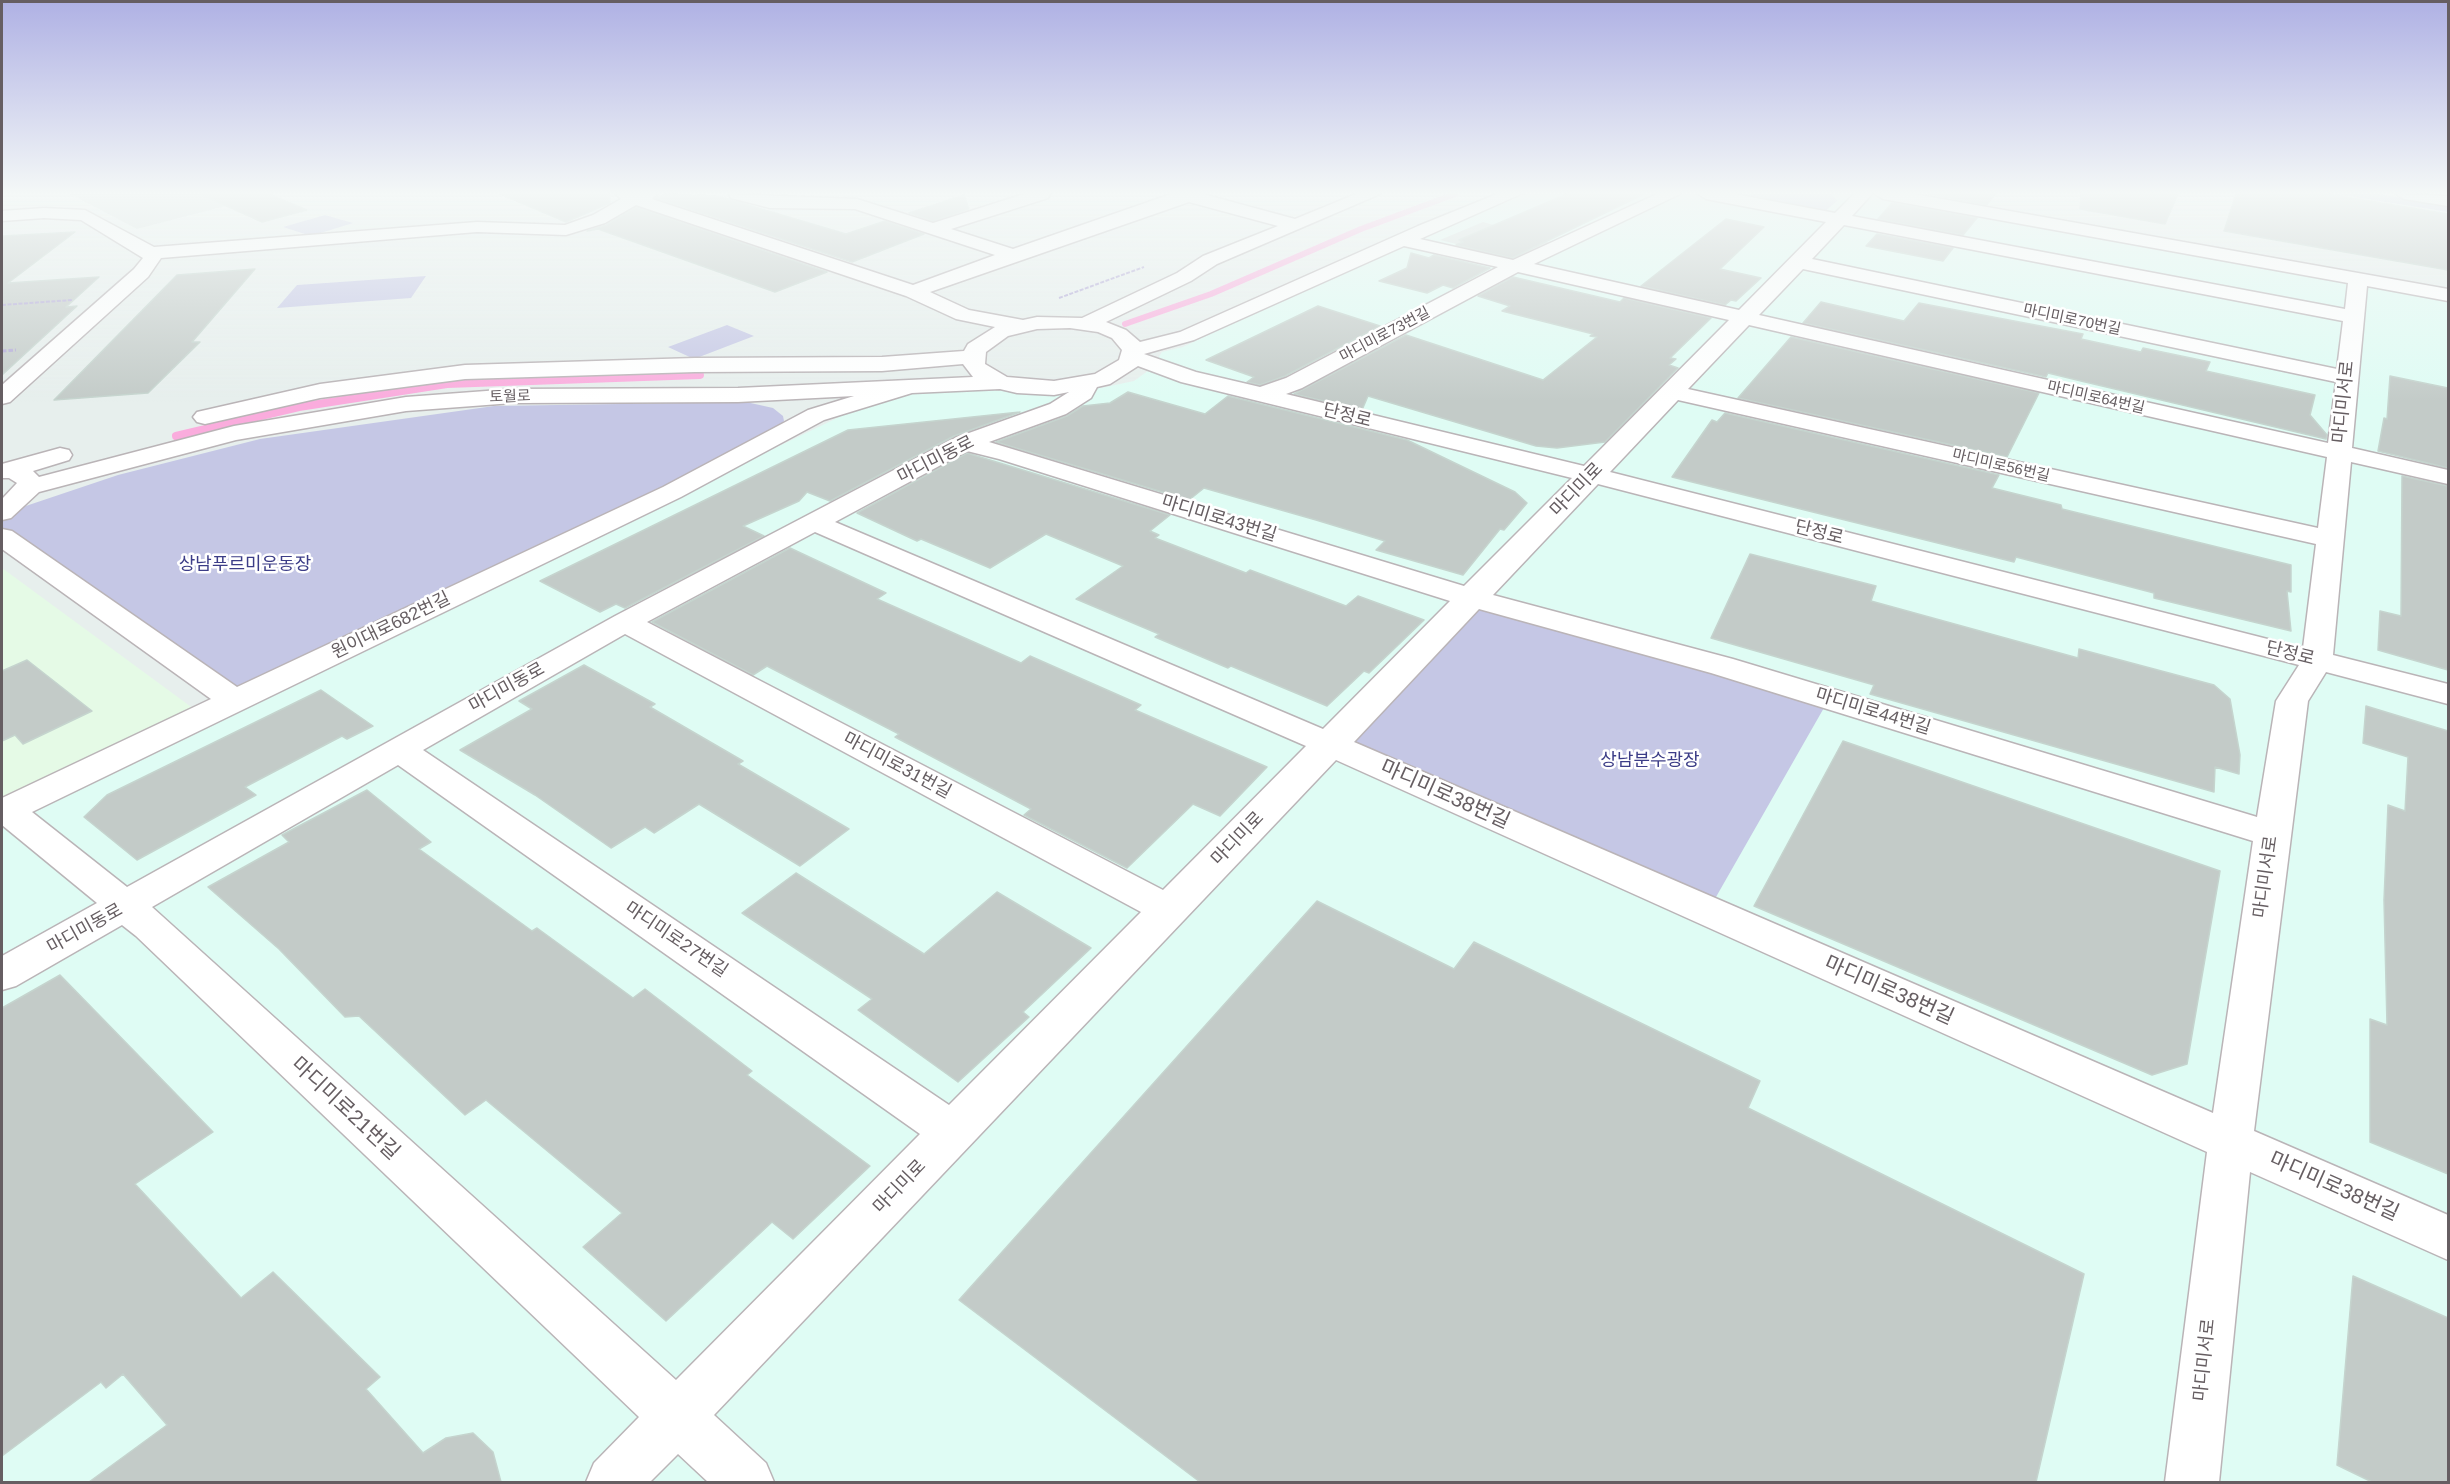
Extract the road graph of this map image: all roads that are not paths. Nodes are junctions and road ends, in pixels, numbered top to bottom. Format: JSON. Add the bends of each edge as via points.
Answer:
{"nodes":[{"id":1,"x":150,"y":263,"type":"edge"},
{"id":2,"x":830,"y":263,"type":"edge"},
{"id":3,"x":991,"y":263,"type":"edge"},
{"id":4,"x":1198,"y":263,"type":"edge"},
{"id":5,"x":1205,"y":263,"type":"edge"},
{"id":6,"x":1350,"y":263,"type":"edge"},
{"id":7,"x":1509,"y":263,"type":"edge"},
{"id":8,"x":1521,"y":263,"type":"edge"},
{"id":9,"x":1797,"y":263,"type":"edge"},
{"id":10,"x":1804,"y":263,"type":"edge"},
{"id":11,"x":2065,"y":263,"type":"edge"},
{"id":12,"x":2270,"y":263,"type":"edge"},
{"id":13,"x":1517,"y":265,"type":"junction"},
{"id":14,"x":2358,"y":279,"type":"junction"},
{"id":15,"x":913,"y":292,"type":"junction"},
{"id":16,"x":2448,"y":295,"type":"edge"},
{"id":17,"x":1086,"y":309,"type":"junction"},
{"id":18,"x":2353,"y":317,"type":"junction"},
{"id":19,"x":1743,"y":319,"type":"junction"},
{"id":20,"x":1017,"y":325,"type":"junction"},
{"id":21,"x":973,"y":335,"type":"junction"},
{"id":22,"x":1187,"y":336,"type":"junction"},
{"id":23,"x":1132,"y":353,"type":"junction"},
{"id":24,"x":695,"y":365,"type":"junction"},
{"id":25,"x":1114,"y":374,"type":"junction"},
{"id":26,"x":1180,"y":374,"type":"junction"},
{"id":27,"x":2347,"y":378,"type":"junction"},
{"id":28,"x":1000,"y":382,"type":"junction"},
{"id":29,"x":1087,"y":384,"type":"junction"},
{"id":30,"x":908,"y":387,"type":"junction"},
{"id":31,"x":1037,"y":388,"type":"junction"},
{"id":32,"x":1672,"y":392,"type":"junction"},
{"id":33,"x":1260,"y":394,"type":"junction"},
{"id":34,"x":738,"y":395,"type":"junction"},
{"id":35,"x":681,"y":396,"type":"junction"},
{"id":36,"x":2,"y":397,"type":"edge"},
{"id":37,"x":1027,"y":416,"type":"junction"},
{"id":38,"x":189,"y":420,"type":"dead end"},
{"id":39,"x":157,"y":430,"type":"dead end"},
{"id":40,"x":787,"y":430,"type":"junction"},
{"id":41,"x":964,"y":443,"type":"junction"},
{"id":42,"x":176,"y":447,"type":"junction"},
{"id":43,"x":83,"y":449,"type":"dead end"},
{"id":44,"x":2339,"y":452,"type":"junction"},
{"id":45,"x":3,"y":471,"type":"edge"},
{"id":46,"x":1592,"y":475,"type":"junction"},
{"id":47,"x":2448,"y":477,"type":"edge"},
{"id":48,"x":28,"y":487,"type":"junction"},
{"id":49,"x":2,"y":512,"type":"edge"},
{"id":50,"x":816,"y":523,"type":"junction"},
{"id":51,"x":2,"y":537,"type":"edge"},
{"id":52,"x":2330,"y":539,"type":"junction"},
{"id":53,"x":1472,"y":598,"type":"junction"},
{"id":54,"x":625,"y":622,"type":"junction"},
{"id":55,"x":2317,"y":661,"type":"junction"},
{"id":56,"x":2448,"y":694,"type":"edge"},
{"id":57,"x":234,"y":701,"type":"junction"},
{"id":58,"x":1330,"y":744,"type":"junction"},
{"id":59,"x":398,"y":748,"type":"junction"},
{"id":60,"x":4,"y":811,"type":"edge"},
{"id":61,"x":2272,"y":834,"type":"junction"},
{"id":62,"x":126,"y":906,"type":"junction"},
{"id":63,"x":1169,"y":910,"type":"junction"},
{"id":64,"x":2,"y":975,"type":"edge"},
{"id":65,"x":953,"y":1132,"type":"junction"},
{"id":66,"x":2230,"y":1142,"type":"junction"},
{"id":67,"x":2448,"y":1238,"type":"edge"},
{"id":68,"x":675,"y":1418,"type":"junction"},
{"id":69,"x":613,"y":1482,"type":"edge"},
{"id":70,"x":747,"y":1482,"type":"edge"},
{"id":71,"x":2193,"y":1482,"type":"edge"}],
"edges":[{"from":1,"to":36,"type":"street"},
{"from":2,"to":15,"type":"street"},
{"from":3,"to":15,"type":"street"},
{"from":4,"to":17,"type":"street","via":[[1150,276]]},
{"from":5,"to":17,"type":"street","via":[[1184,277]]},
{"from":6,"to":22,"type":"street"},
{"from":7,"to":13,"type":"street","name":"마디미로64번길"},
{"from":8,"to":13,"type":"street","name":"마디미로73번길"},
{"from":9,"to":19,"type":"street","name":"마디미로"},
{"from":10,"to":27,"type":"street","name":"마디미로70번길"},
{"from":11,"to":18,"type":"street"},
{"from":12,"to":14,"type":"street"},
{"from":13,"to":19,"type":"street","name":"마디미로64번길"},
{"from":13,"to":33,"type":"street","name":"마디미로73번길","via":[[1294,383]]},
{"from":14,"to":16,"type":"street"},
{"from":14,"to":18,"type":"street","name":"마디미서로"},
{"from":15,"to":21,"type":"street"},
{"from":17,"to":20,"type":"street","via":[[1053,322]]},
{"from":17,"to":23,"type":"street","via":[[1129,341]]},
{"from":18,"to":27,"type":"street","name":"마디미서로"},
{"from":19,"to":32,"type":"street","name":"마디미로"},
{"from":19,"to":44,"type":"street","name":"마디미로64번길"},
{"from":20,"to":21,"type":"street"},
{"from":20,"to":21,"type":"street"},
{"from":21,"to":24,"type":"street","name":"토월로","via":[[882,364]]},
{"from":21,"to":28,"type":"street","via":[[979,371]]},
{"from":22,"to":23,"type":"street"},
{"from":22,"to":26,"type":"street","via":[[1176,350]]},
{"from":23,"to":25,"type":"street"},
{"from":23,"to":26,"type":"street","name":"단정로"},
{"from":24,"to":35,"type":"street","via":[[709,373],[709,379]]},
{"from":24,"to":38,"type":"street","name":"토월로","via":[[423,376],[320,391]]},
{"from":25,"to":26,"type":"street","name":"단정로"},
{"from":25,"to":29,"type":"street"},
{"from":26,"to":33,"type":"street","name":"단정로"},
{"from":27,"to":44,"type":"street","name":"마디미서로"},
{"from":28,"to":30,"type":"street","name":"토월로"},
{"from":28,"to":31,"type":"street"},
{"from":29,"to":31,"type":"street"},
{"from":29,"to":37,"type":"street","name":"마디미동로","via":[[1083,393],[1058,409]]},
{"from":30,"to":34,"type":"street","name":"토월로"},
{"from":30,"to":40,"type":"street","via":[[816,415]]},
{"from":31,"to":37,"type":"street","via":[[1038,400]]},
{"from":32,"to":46,"type":"street","name":"마디미로"},
{"from":32,"to":52,"type":"street","name":"마디미로56번길"},
{"from":33,"to":46,"type":"street","name":"단정로"},
{"from":34,"to":35,"type":"street","name":"토월로"},
{"from":34,"to":40,"type":"street","via":[[780,403],[787,410]]},
{"from":35,"to":42,"type":"street","name":"토월로","via":[[451,399],[292,422]]},
{"from":37,"to":40,"type":"street","via":[[1019,403],[996,399],[905,400],[851,409]]},
{"from":37,"to":41,"type":"street","name":"마디미동로"},
{"from":39,"to":42,"type":"street","via":[[140,439],[136,449]]},
{"from":40,"to":57,"type":"street","name":"원이대로682번길","via":[[672,492]]},
{"from":41,"to":50,"type":"street","name":"마디미동로"},
{"from":41,"to":53,"type":"street","name":"마디미로43번길"},
{"from":42,"to":48,"type":"street","name":"토월로"},
{"from":43,"to":45,"type":"street"},
{"from":44,"to":47,"type":"street","name":"마디미로64번길"},
{"from":44,"to":52,"type":"street","name":"마디미서로"},
{"from":45,"to":48,"type":"street","via":[[24,476],[30,482]]},
{"from":46,"to":53,"type":"street","name":"마디미로"},
{"from":46,"to":55,"type":"street","name":"단정로"},
{"from":48,"to":49,"type":"street","via":[[18,501]]},
{"from":50,"to":54,"type":"street","name":"마디미동로"},
{"from":50,"to":58,"type":"street"},
{"from":51,"to":57,"type":"street"},
{"from":52,"to":55,"type":"street","name":"마디미서로"},
{"from":53,"to":58,"type":"street","name":"마디미로"},
{"from":53,"to":61,"type":"street","name":"마디미로44번길","via":[[1722,666]]},
{"from":54,"to":59,"type":"street","name":"마디미동로"},
{"from":54,"to":63,"type":"street","name":"마디미로31번길"},
{"from":55,"to":56,"type":"street","name":"단정로"},
{"from":55,"to":61,"type":"street","name":"마디미서로","via":[[2292,701]]},
{"from":57,"to":60,"type":"street","name":"원이대로682번길"},
{"from":58,"to":63,"type":"street","name":"마디미로"},
{"from":58,"to":66,"type":"street","name":"마디미로38번길"},
{"from":59,"to":62,"type":"street","name":"마디미동로"},
{"from":59,"to":65,"type":"street","name":"마디미로27번길"},
{"from":60,"to":62,"type":"street","name":"마디미로21번길"},
{"from":61,"to":66,"type":"street","name":"마디미서로"},
{"from":62,"to":64,"type":"street","name":"마디미동로"},
{"from":62,"to":68,"type":"street","name":"마디미로21번길"},
{"from":63,"to":65,"type":"street","name":"마디미로"},
{"from":65,"to":68,"type":"street","name":"마디미로"},
{"from":66,"to":67,"type":"street","name":"마디미로38번길"},
{"from":66,"to":71,"type":"street","name":"마디미서로"},
{"from":68,"to":69,"type":"street","name":"마디미로"},
{"from":68,"to":70,"type":"street","name":"마디미로21번길"}]}
